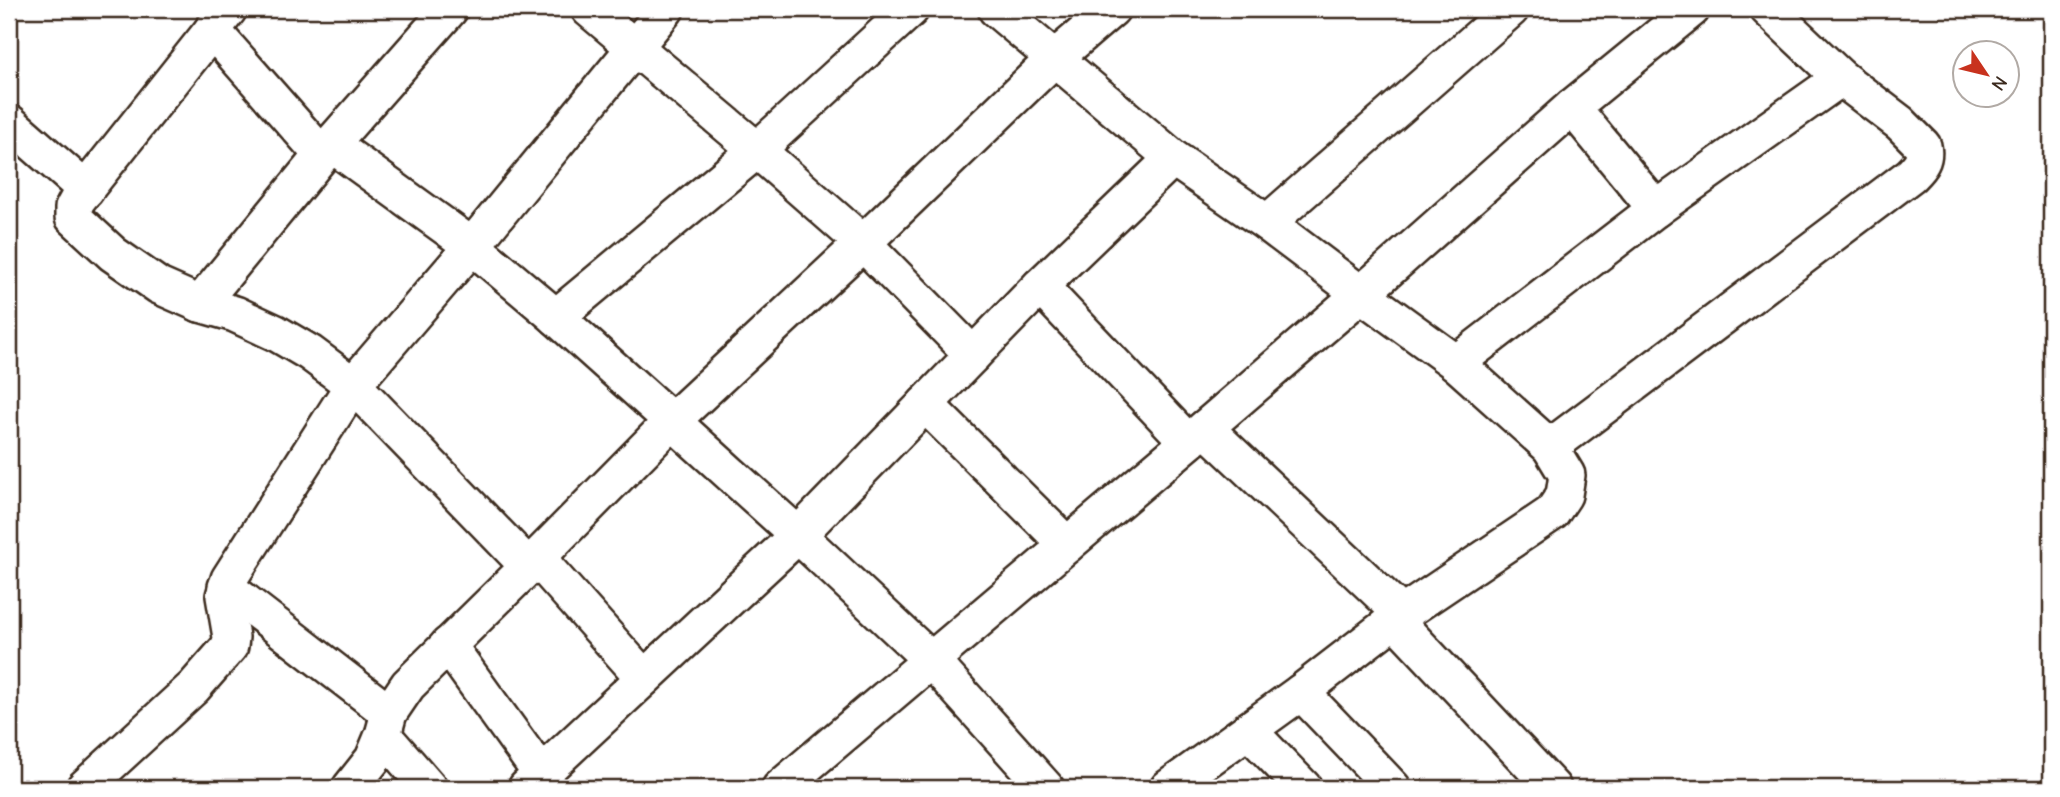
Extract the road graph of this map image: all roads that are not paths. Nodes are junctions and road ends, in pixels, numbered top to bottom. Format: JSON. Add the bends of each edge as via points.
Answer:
{"nodes":[{"id":1,"x":450,"y":9,"type":"edge"},
{"id":2,"x":589,"y":9,"type":"edge"},
{"id":3,"x":666,"y":9,"type":"edge"},
{"id":4,"x":911,"y":9,"type":"edge"},
{"id":5,"x":996,"y":9,"type":"edge"},
{"id":6,"x":1112,"y":9,"type":"edge"},
{"id":7,"x":1511,"y":9,"type":"edge"},
{"id":8,"x":1692,"y":9,"type":"edge"},
{"id":9,"x":1768,"y":9,"type":"edge"},
{"id":10,"x":220,"y":20,"type":"edge"},
{"id":11,"x":634,"y":47,"type":"junction"},
{"id":12,"x":1055,"y":58,"type":"junction"},
{"id":13,"x":1841,"y":78,"type":"junction"},
{"id":14,"x":1572,"y":107,"type":"junction"},
{"id":15,"x":9,"y":122,"type":"edge"},
{"id":16,"x":326,"y":149,"type":"junction"},
{"id":17,"x":757,"y":150,"type":"junction"},
{"id":18,"x":1173,"y":158,"type":"junction"},
{"id":19,"x":86,"y":190,"type":"junction"},
{"id":20,"x":1656,"y":209,"type":"junction"},
{"id":21,"x":1268,"y":223,"type":"junction"},
{"id":22,"x":863,"y":243,"type":"junction"},
{"id":23,"x":472,"y":246,"type":"junction"},
{"id":24,"x":1040,"y":286,"type":"junction"},
{"id":25,"x":1361,"y":294,"type":"junction"},
{"id":26,"x":200,"y":304,"type":"junction"},
{"id":27,"x":556,"y":317,"type":"junction"},
{"id":28,"x":973,"y":355,"type":"junction"},
{"id":29,"x":1456,"y":363,"type":"junction"},
{"id":30,"x":353,"y":385,"type":"junction"},
{"id":31,"x":925,"y":404,"type":"junction"},
{"id":32,"x":672,"y":421,"type":"junction"},
{"id":33,"x":1196,"y":435,"type":"junction"},
{"id":34,"x":1550,"y":447,"type":"junction"},
{"id":35,"x":798,"y":535,"type":"junction"},
{"id":36,"x":1067,"y":545,"type":"junction"},
{"id":37,"x":533,"y":562,"type":"junction"},
{"id":38,"x":226,"y":587,"type":"junction"},
{"id":39,"x":1399,"y":617,"type":"junction"},
{"id":40,"x":448,"y":645,"type":"junction"},
{"id":41,"x":931,"y":660,"type":"junction"},
{"id":42,"x":644,"y":678,"type":"junction"},
{"id":43,"x":1301,"y":692,"type":"junction"},
{"id":44,"x":386,"y":724,"type":"junction"},
{"id":45,"x":1248,"y":730,"type":"junction"},
{"id":46,"x":533,"y":781,"type":"edge"},
{"id":47,"x":1184,"y":784,"type":"edge"},
{"id":48,"x":84,"y":788,"type":"edge"},
{"id":49,"x":350,"y":788,"type":"edge"},
{"id":50,"x":429,"y":788,"type":"edge"},
{"id":51,"x":780,"y":788,"type":"edge"},
{"id":52,"x":1045,"y":788,"type":"edge"},
{"id":53,"x":1304,"y":788,"type":"edge"},
{"id":54,"x":1393,"y":788,"type":"edge"},
{"id":55,"x":1553,"y":788,"type":"edge"}],
"edges":[{"from":1,"to":16,"type":"street"},
{"from":2,"to":11,"type":"street"},
{"from":3,"to":11,"type":"street"},
{"from":4,"to":17,"type":"street"},
{"from":5,"to":12,"type":"street"},
{"from":6,"to":12,"type":"street"},
{"from":7,"to":21,"type":"street"},
{"from":8,"to":14,"type":"street"},
{"from":9,"to":13,"type":"street"},
{"from":10,"to":16,"type":"street"},
{"from":10,"to":19,"type":"street"},
{"from":11,"to":17,"type":"street"},
{"from":11,"to":23,"type":"street"},
{"from":12,"to":18,"type":"street"},
{"from":12,"to":22,"type":"street"},
{"from":13,"to":20,"type":"street"},
{"from":13,"to":34,"type":"street","via":[[1923,146],[1921,165]]},
{"from":14,"to":20,"type":"street"},
{"from":14,"to":25,"type":"street"},
{"from":15,"to":19,"type":"street"},
{"from":16,"to":23,"type":"street"},
{"from":16,"to":26,"type":"street"},
{"from":17,"to":22,"type":"street"},
{"from":17,"to":27,"type":"street"},
{"from":18,"to":21,"type":"street"},
{"from":18,"to":24,"type":"street"},
{"from":19,"to":26,"type":"street","via":[[74,208],[75,220],[137,272]]},
{"from":20,"to":29,"type":"street"},
{"from":21,"to":25,"type":"street"},
{"from":22,"to":28,"type":"street"},
{"from":22,"to":32,"type":"street"},
{"from":23,"to":27,"type":"street"},
{"from":23,"to":30,"type":"street"},
{"from":24,"to":28,"type":"street"},
{"from":24,"to":33,"type":"street"},
{"from":25,"to":29,"type":"street"},
{"from":25,"to":33,"type":"street"},
{"from":26,"to":30,"type":"street","via":[[276,333]]},
{"from":27,"to":32,"type":"street"},
{"from":28,"to":31,"type":"street"},
{"from":29,"to":34,"type":"street"},
{"from":30,"to":37,"type":"street"},
{"from":30,"to":38,"type":"street"},
{"from":31,"to":35,"type":"street"},
{"from":31,"to":36,"type":"street"},
{"from":32,"to":35,"type":"street"},
{"from":32,"to":37,"type":"street"},
{"from":33,"to":36,"type":"street"},
{"from":33,"to":39,"type":"street"},
{"from":34,"to":39,"type":"street","via":[[1567,475],[1564,495],[1552,513]]},
{"from":35,"to":41,"type":"street"},
{"from":35,"to":42,"type":"street"},
{"from":36,"to":41,"type":"street"},
{"from":37,"to":40,"type":"street"},
{"from":37,"to":42,"type":"street"},
{"from":38,"to":44,"type":"street"},
{"from":38,"to":48,"type":"street","via":[[232,641],[227,650],[194,687]]},
{"from":39,"to":43,"type":"street"},
{"from":39,"to":55,"type":"street"},
{"from":40,"to":44,"type":"street","via":[[408,685]]},
{"from":40,"to":46,"type":"street"},
{"from":41,"to":51,"type":"street"},
{"from":41,"to":52,"type":"street"},
{"from":42,"to":46,"type":"street"},
{"from":43,"to":45,"type":"street"},
{"from":43,"to":54,"type":"street"},
{"from":44,"to":49,"type":"street","via":[[373,759]]},
{"from":44,"to":50,"type":"street"},
{"from":45,"to":47,"type":"street"},
{"from":45,"to":53,"type":"street"}]}
